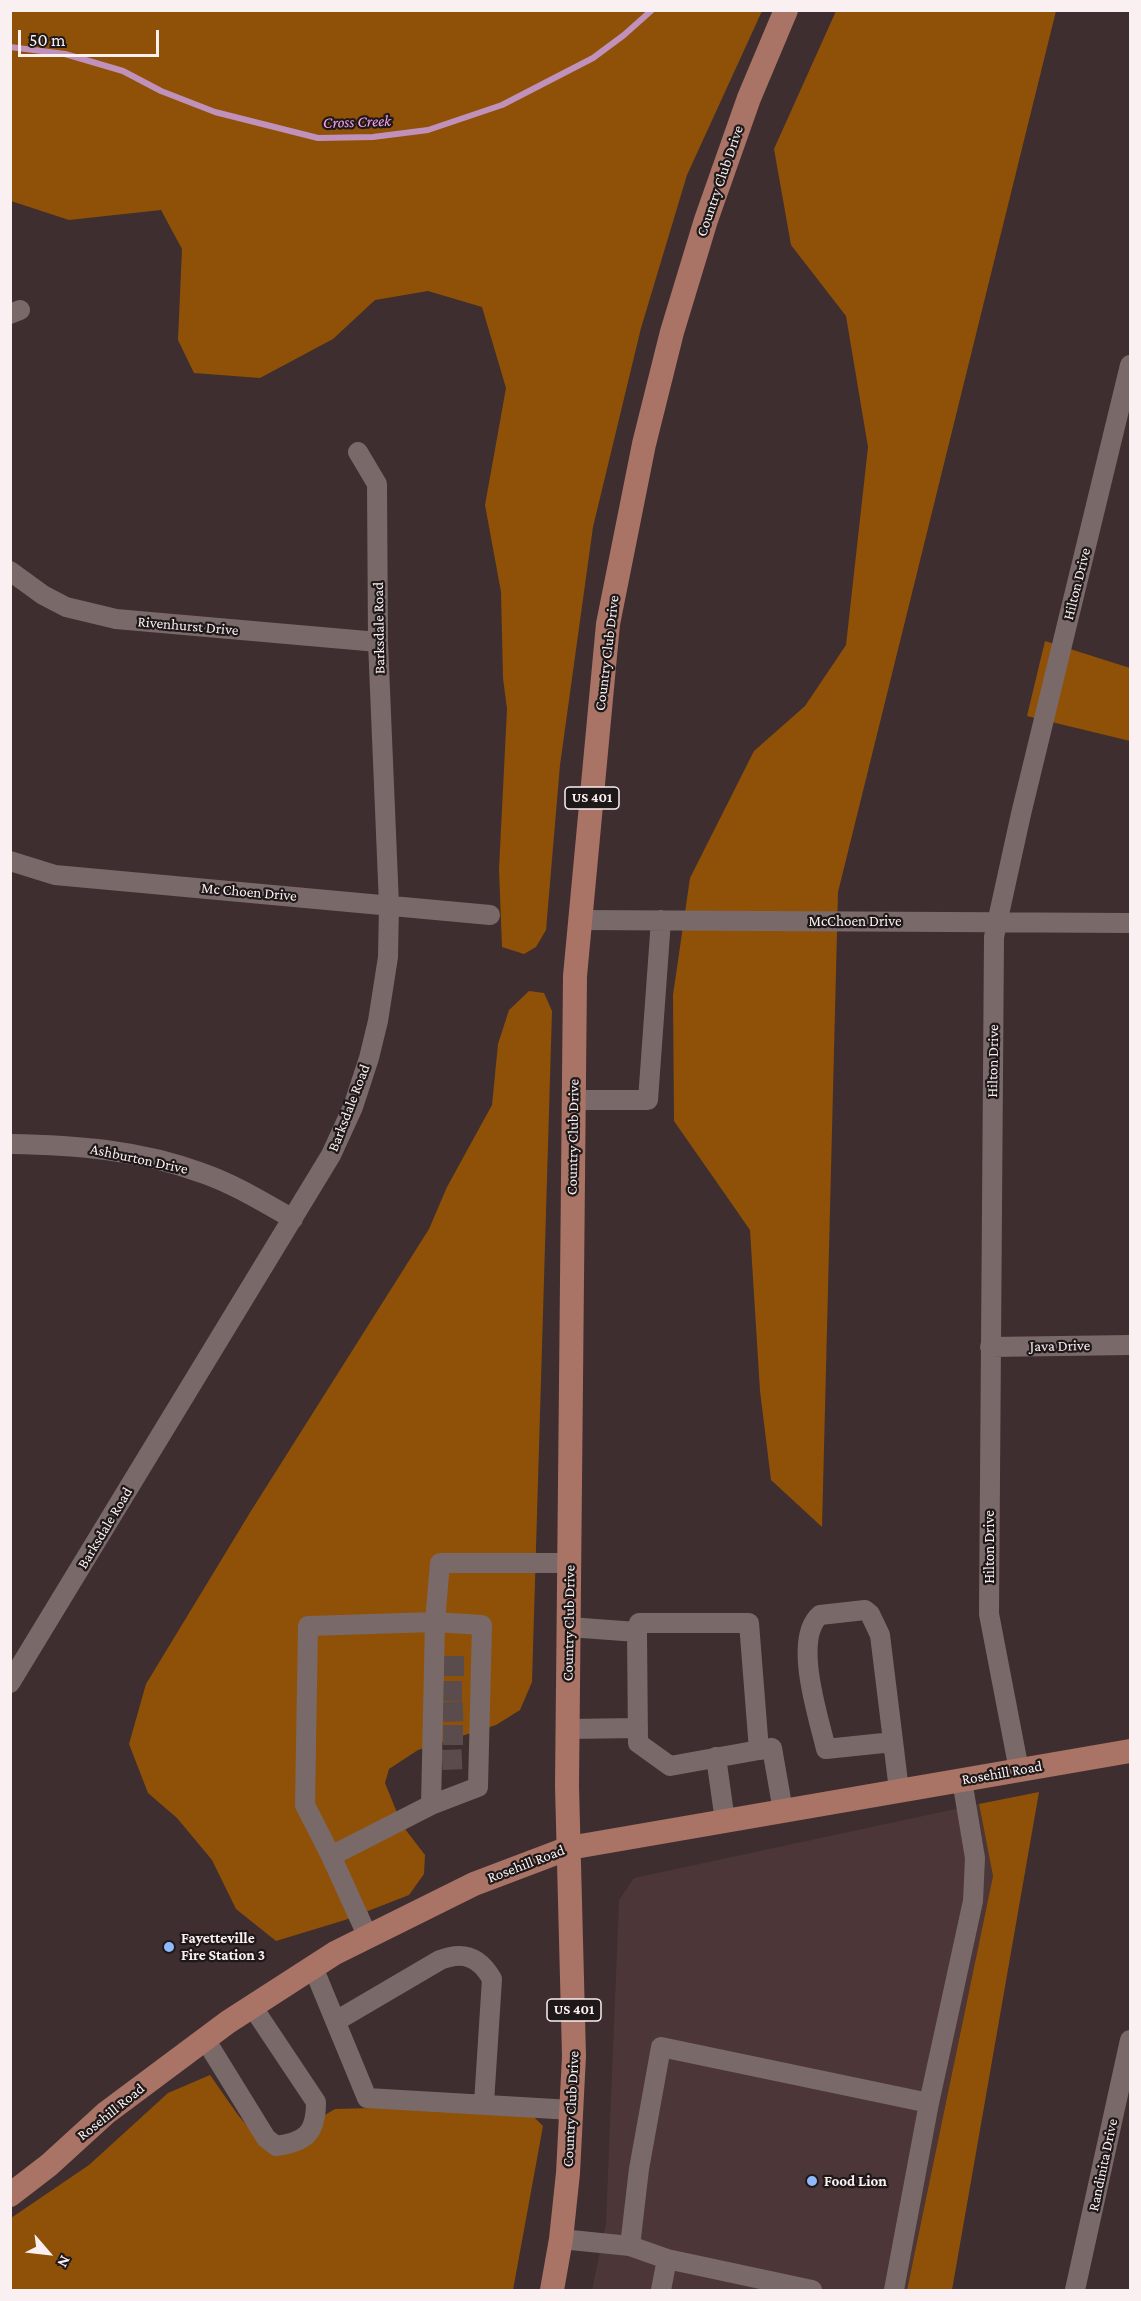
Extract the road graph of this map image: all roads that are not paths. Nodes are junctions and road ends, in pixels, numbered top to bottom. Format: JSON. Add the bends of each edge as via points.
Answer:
{"nodes":[{"id":1,"x":786,"y":10,"type":"edge"},
{"id":2,"x":1131,"y":365,"type":"edge"},
{"id":3,"x":358,"y":452,"type":"dead end"},
{"id":4,"x":10,"y":571,"type":"edge"},
{"id":5,"x":378,"y":642,"type":"junction"},
{"id":6,"x":10,"y":861,"type":"edge"},
{"id":7,"x":389,"y":905,"type":"junction"},
{"id":8,"x":490,"y":915,"type":"dead end"},
{"id":9,"x":580,"y":920,"type":"junction"},
{"id":10,"x":661,"y":920,"type":"junction"},
{"id":11,"x":998,"y":921,"type":"junction"},
{"id":12,"x":1131,"y":922,"type":"edge"},
{"id":13,"x":574,"y":1100,"type":"junction"},
{"id":14,"x":10,"y":1144,"type":"edge"},
{"id":15,"x":293,"y":1219,"type":"junction"},
{"id":16,"x":1131,"y":1345,"type":"edge"},
{"id":17,"x":990,"y":1347,"type":"junction"},
{"id":18,"x":569,"y":1563,"type":"junction"},
{"id":19,"x":435,"y":1622,"type":"junction"},
{"id":20,"x":569,"y":1627,"type":"junction"},
{"id":21,"x":637,"y":1632,"type":"junction"},
{"id":22,"x":10,"y":1683,"type":"edge"},
{"id":23,"x":638,"y":1728,"type":"junction"},
{"id":24,"x":567,"y":1729,"type":"junction"},
{"id":25,"x":893,"y":1742,"type":"junction"},
{"id":26,"x":759,"y":1750,"type":"junction"},
{"id":27,"x":1131,"y":1751,"type":"edge"},
{"id":28,"x":716,"y":1757,"type":"junction"},
{"id":29,"x":1019,"y":1770,"type":"junction"},
{"id":30,"x":962,"y":1780,"type":"junction"},
{"id":31,"x":899,"y":1790,"type":"junction"},
{"id":32,"x":431,"y":1805,"type":"junction"},
{"id":33,"x":783,"y":1811,"type":"junction"},
{"id":34,"x":725,"y":1821,"type":"junction"},
{"id":35,"x":568,"y":1848,"type":"junction"},
{"id":36,"x":331,"y":1856,"type":"junction"},
{"id":37,"x":368,"y":1937,"type":"junction"},
{"id":38,"x":313,"y":1967,"type":"junction"},
{"id":39,"x":252,"y":2006,"type":"junction"},
{"id":40,"x":336,"y":2021,"type":"junction"},
{"id":41,"x":205,"y":2039,"type":"junction"},
{"id":42,"x":1131,"y":2040,"type":"edge"},
{"id":43,"x":484,"y":2103,"type":"junction"},
{"id":44,"x":929,"y":2103,"type":"junction"},
{"id":45,"x":572,"y":2109,"type":"junction"},
{"id":46,"x":10,"y":2194,"type":"edge"},
{"id":47,"x":561,"y":2239,"type":"junction"},
{"id":48,"x":630,"y":2246,"type":"junction"},
{"id":49,"x":668,"y":2259,"type":"junction"},
{"id":50,"x":552,"y":2290,"type":"edge"},
{"id":51,"x":661,"y":2290,"type":"edge"},
{"id":52,"x":812,"y":2290,"type":"edge"},
{"id":53,"x":894,"y":2290,"type":"edge"},
{"id":54,"x":1075,"y":2290,"type":"edge"}],
"edges":[{"from":1,"to":9,"type":"main road","name":"Country Club Drive","number":"US 401","via":[[749,98],[706,220],[672,332],[624,532],[608,624]]},
{"from":2,"to":11,"type":"street","name":"Hilton Drive"},
{"from":3,"to":5,"type":"street","name":"Barksdale Road","via":[[377,484]]},
{"from":4,"to":5,"type":"street","name":"Rivenhurst Drive","via":[[66,607],[116,619]]},
{"from":5,"to":7,"type":"street","name":"Barksdale Road"},
{"from":6,"to":7,"type":"street","name":"Mc Choen Drive","via":[[55,874]]},
{"from":7,"to":8,"type":"street","name":"Mc Choen Drive"},
{"from":7,"to":15,"type":"street","name":"Barksdale Road","via":[[388,957],[369,1058],[331,1155]]},
{"from":9,"to":10,"type":"street","name":"McChoen Drive"},
{"from":9,"to":13,"type":"main road","name":"Country Club Drive","number":"US 401","via":[[575,976]]},
{"from":10,"to":11,"type":"street","name":"McChoen Drive"},
{"from":10,"to":13,"type":"street","via":[[648,1100]]},
{"from":11,"to":12,"type":"street","name":"McChoen Drive"},
{"from":11,"to":17,"type":"street","name":"Hilton Drive","via":[[994,937]]},
{"from":13,"to":18,"type":"main road","name":"Country Club Drive","number":"US 401"},
{"from":14,"to":15,"type":"street","name":"Ashburton Drive","via":[[99,1148],[166,1161],[238,1188]]},
{"from":15,"to":22,"type":"street","name":"Barksdale Road"},
{"from":16,"to":17,"type":"street","name":"Java Drive"},
{"from":17,"to":29,"type":"street","name":"Hilton Drive","via":[[989,1614]]},
{"from":18,"to":19,"type":"street","via":[[440,1563]]},
{"from":18,"to":20,"type":"main road","name":"Country Club Drive","number":"US 401"},
{"from":19,"to":32,"type":"street","via":[[438,1735]]},
{"from":19,"to":32,"type":"street","via":[[482,1625],[475,1666],[474,1759],[478,1787]]},
{"from":19,"to":36,"type":"street","via":[[308,1626],[305,1805]]},
{"from":20,"to":21,"type":"street"},
{"from":20,"to":24,"type":"main road","name":"Country Club Drive","number":"US 401"},
{"from":21,"to":23,"type":"street"},
{"from":21,"to":26,"type":"street","via":[[639,1623],[749,1623]]},
{"from":23,"to":24,"type":"street"},
{"from":23,"to":28,"type":"street","via":[[639,1743],[670,1766]]},
{"from":24,"to":35,"type":"main road","name":"Country Club Drive","number":"US 401"},
{"from":25,"to":25,"type":"street","via":[[880,1635],[870,1614],[861,1610],[820,1615],[814,1620],[808,1638],[808,1671],[826,1749]]},
{"from":25,"to":31,"type":"street"},
{"from":26,"to":28,"type":"street"},
{"from":26,"to":33,"type":"street","via":[[772,1748]]},
{"from":27,"to":29,"type":"main road","name":"Rosehill Road"},
{"from":28,"to":34,"type":"street"},
{"from":29,"to":30,"type":"main road","name":"Rosehill Road"},
{"from":30,"to":31,"type":"main road","name":"Rosehill Road"},
{"from":30,"to":44,"type":"street","via":[[975,1858],[973,1901]]},
{"from":31,"to":33,"type":"main road","name":"Rosehill Road"},
{"from":32,"to":36,"type":"street"},
{"from":33,"to":34,"type":"main road","name":"Rosehill Road"},
{"from":34,"to":35,"type":"main road","name":"Rosehill Road"},
{"from":35,"to":37,"type":"main road","name":"Rosehill Road","via":[[474,1884]]},
{"from":35,"to":45,"type":"main road","name":"Country Club Drive","number":"US 401","via":[[573,1972]]},
{"from":36,"to":37,"type":"street"},
{"from":37,"to":38,"type":"main road","name":"Rosehill Road"},
{"from":38,"to":39,"type":"main road","name":"Rosehill Road"},
{"from":38,"to":40,"type":"street"},
{"from":39,"to":41,"type":"main road","name":"Rosehill Road"},
{"from":39,"to":41,"type":"street","via":[[316,2103],[316,2120],[308,2135],[292,2144],[276,2146],[266,2138]]},
{"from":40,"to":43,"type":"street","via":[[367,2098]]},
{"from":40,"to":43,"type":"street","via":[[440,1960],[454,1955],[477,1961],[492,1979]]},
{"from":41,"to":46,"type":"main road","name":"Rosehill Road","via":[[106,2113]]},
{"from":42,"to":54,"type":"street","name":"Randinita Drive"},
{"from":43,"to":45,"type":"street"},
{"from":44,"to":48,"type":"street","via":[[661,2047]]},
{"from":44,"to":53,"type":"street"},
{"from":45,"to":47,"type":"main road","name":"Country Club Drive","number":"US 401"},
{"from":47,"to":48,"type":"street"},
{"from":47,"to":50,"type":"main road","name":"Country Club Drive","number":"US 401"},
{"from":48,"to":49,"type":"street"},
{"from":49,"to":51,"type":"street"},
{"from":49,"to":52,"type":"street"}]}
